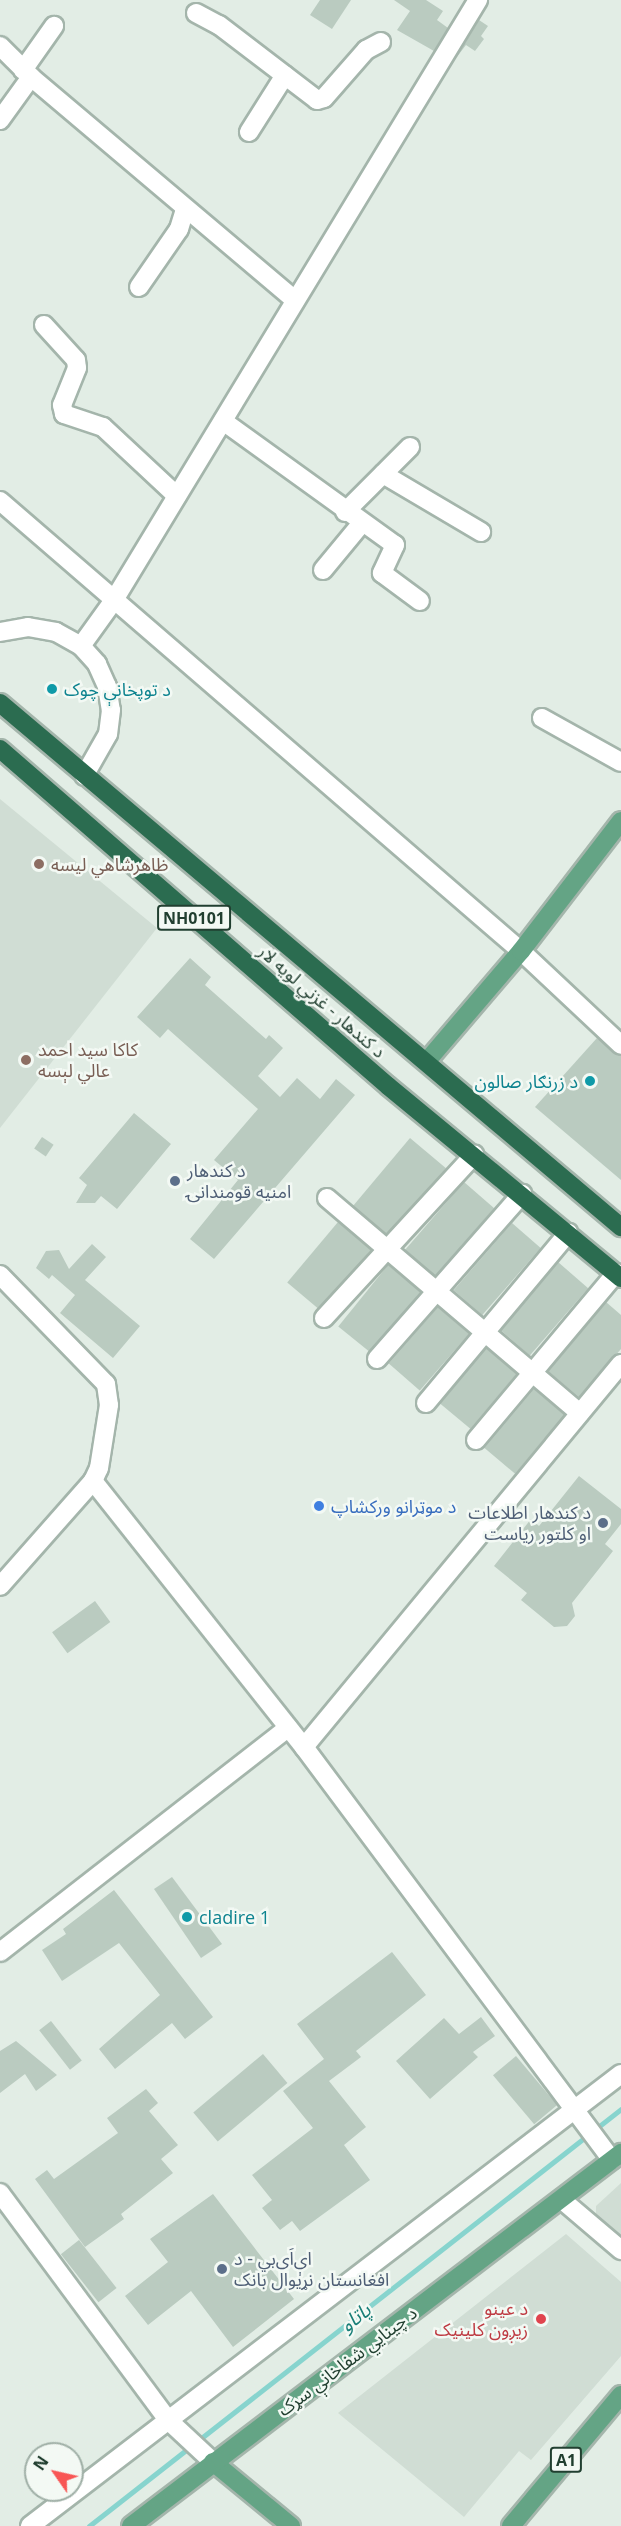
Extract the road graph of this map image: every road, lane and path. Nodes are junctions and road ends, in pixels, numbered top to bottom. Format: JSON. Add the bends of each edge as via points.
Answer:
{"nodes":[{"id":1,"x":478,"y":0,"type":"edge"},
{"id":2,"x":196,"y":13,"type":"dead end"},
{"id":3,"x":54,"y":26,"type":"dead end"},
{"id":4,"x":381,"y":42,"type":"dead end"},
{"id":5,"x":0,"y":46,"type":"edge"},
{"id":6,"x":27,"y":73,"type":"junction"},
{"id":7,"x":285,"y":75,"type":"junction"},
{"id":8,"x":0,"y":120,"type":"edge"},
{"id":9,"x":249,"y":132,"type":"dead end"},
{"id":10,"x":185,"y":210,"type":"junction"},
{"id":11,"x":139,"y":287,"type":"dead end"},
{"id":12,"x":296,"y":300,"type":"junction"},
{"id":13,"x":44,"y":325,"type":"dead end"},
{"id":14,"x":223,"y":421,"type":"junction"},
{"id":15,"x":410,"y":447,"type":"dead end"},
{"id":16,"x":383,"y":474,"type":"junction"},
{"id":17,"x":177,"y":496,"type":"junction"},
{"id":18,"x":0,"y":501,"type":"edge"},
{"id":19,"x":345,"y":512,"type":"junction"},
{"id":20,"x":361,"y":524,"type":"junction"},
{"id":21,"x":481,"y":532,"type":"dead end"},
{"id":22,"x":323,"y":570,"type":"dead end"},
{"id":23,"x":114,"y":600,"type":"junction"},
{"id":24,"x":420,"y":601,"type":"dead end"},
{"id":25,"x":0,"y":632,"type":"edge"},
{"id":26,"x":81,"y":646,"type":"junction"},
{"id":27,"x":0,"y":703,"type":"edge"},
{"id":28,"x":542,"y":718,"type":"dead end"},
{"id":29,"x":1,"y":753,"type":"edge"},
{"id":30,"x":621,"y":762,"type":"edge"},
{"id":31,"x":84,"y":776,"type":"junction"},
{"id":32,"x":621,"y":821,"type":"edge"},
{"id":33,"x":521,"y":951,"type":"junction"},
{"id":34,"x":621,"y":1045,"type":"edge"},
{"id":35,"x":427,"y":1061,"type":"junction"},
{"id":36,"x":474,"y":1155,"type":"junction"},
{"id":37,"x":522,"y":1194,"type":"junction"},
{"id":38,"x":327,"y":1198,"type":"dead end"},
{"id":39,"x":621,"y":1227,"type":"edge"},
{"id":40,"x":568,"y":1233,"type":"junction"},
{"id":41,"x":387,"y":1251,"type":"junction"},
{"id":42,"x":0,"y":1275,"type":"edge"},
{"id":43,"x":618,"y":1276,"type":"edge"},
{"id":44,"x":436,"y":1293,"type":"junction"},
{"id":45,"x":324,"y":1318,"type":"dead end"},
{"id":46,"x":484,"y":1332,"type":"junction"},
{"id":47,"x":377,"y":1359,"type":"dead end"},
{"id":48,"x":621,"y":1364,"type":"edge"},
{"id":49,"x":532,"y":1373,"type":"junction"},
{"id":50,"x":426,"y":1403,"type":"dead end"},
{"id":51,"x":580,"y":1413,"type":"junction"},
{"id":52,"x":476,"y":1440,"type":"dead end"},
{"id":53,"x":93,"y":1481,"type":"junction"},
{"id":54,"x":0,"y":1586,"type":"edge"},
{"id":55,"x":288,"y":1728,"type":"junction"},
{"id":56,"x":304,"y":1747,"type":"junction"},
{"id":57,"x":0,"y":1952,"type":"edge"},
{"id":58,"x":621,"y":2074,"type":"edge"},
{"id":59,"x":578,"y":2115,"type":"junction"},
{"id":60,"x":612,"y":2154,"type":"edge"},
{"id":61,"x":0,"y":2193,"type":"edge"},
{"id":62,"x":561,"y":2199,"type":"junction"},
{"id":63,"x":621,"y":2250,"type":"edge"},
{"id":64,"x":621,"y":2395,"type":"edge"},
{"id":65,"x":168,"y":2420,"type":"junction"},
{"id":66,"x":213,"y":2462,"type":"junction"},
{"id":67,"x":30,"y":2526,"type":"edge"},
{"id":68,"x":131,"y":2526,"type":"edge"},
{"id":69,"x":291,"y":2526,"type":"edge"},
{"id":70,"x":511,"y":2526,"type":"edge"}],
"edges":[{"from":1,"to":12,"type":"street","via":[[464,17]]},
{"from":2,"to":7,"type":"street"},
{"from":3,"to":6,"type":"street"},
{"from":4,"to":7,"type":"street","via":[[366,50],[321,100]]},
{"from":5,"to":6,"type":"street"},
{"from":6,"to":8,"type":"street"},
{"from":6,"to":10,"type":"street"},
{"from":7,"to":9,"type":"street"},
{"from":10,"to":11,"type":"street","via":[[179,229]]},
{"from":10,"to":12,"type":"street"},
{"from":12,"to":14,"type":"street"},
{"from":13,"to":17,"type":"street","via":[[76,360],[77,368],[62,405],[64,414],[103,427]]},
{"from":14,"to":17,"type":"street"},
{"from":14,"to":19,"type":"street"},
{"from":15,"to":16,"type":"street"},
{"from":16,"to":19,"type":"street"},
{"from":16,"to":21,"type":"street"},
{"from":17,"to":23,"type":"street"},
{"from":18,"to":23,"type":"street"},
{"from":19,"to":20,"type":"street"},
{"from":20,"to":22,"type":"street"},
{"from":20,"to":24,"type":"street","via":[[395,545],[382,573]]},
{"from":23,"to":26,"type":"street"},
{"from":23,"to":33,"type":"street"},
{"from":25,"to":26,"type":"street","via":[[28,627],[56,632]]},
{"from":26,"to":31,"type":"street","via":[[97,664],[107,686],[111,710],[108,734]]},
{"from":27,"to":31,"type":"highway","name":"د کندهار - غزني لويه لار","number":"NH0101"},
{"from":28,"to":30,"type":"street"},
{"from":29,"to":36,"type":"highway","name":"د کندهار - غزني لويه لار","number":"NH0101"},
{"from":31,"to":35,"type":"highway","name":"د کندهار - غزني لويه لار","number":"NH0101"},
{"from":32,"to":33,"type":"main road"},
{"from":33,"to":34,"type":"street"},
{"from":33,"to":35,"type":"main road"},
{"from":35,"to":39,"type":"highway","name":"د کندهار - غزني لويه لار","number":"NH0101"},
{"from":36,"to":37,"type":"highway","name":"د کندهار - غزني لويه لار","number":"NH0101"},
{"from":36,"to":41,"type":"street"},
{"from":37,"to":40,"type":"highway","name":"د کندهار - غزني لويه لار","number":"NH0101"},
{"from":37,"to":44,"type":"street"},
{"from":38,"to":41,"type":"street"},
{"from":40,"to":43,"type":"highway","name":"د کندهار - غزني لويه لار","number":"NH0101"},
{"from":40,"to":46,"type":"street"},
{"from":41,"to":44,"type":"street"},
{"from":41,"to":45,"type":"street"},
{"from":42,"to":53,"type":"street","via":[[106,1384],[109,1405],[99,1468]]},
{"from":43,"to":49,"type":"street"},
{"from":44,"to":46,"type":"street"},
{"from":44,"to":47,"type":"street"},
{"from":46,"to":49,"type":"street"},
{"from":46,"to":50,"type":"street"},
{"from":48,"to":51,"type":"street"},
{"from":49,"to":51,"type":"street"},
{"from":49,"to":52,"type":"street"},
{"from":51,"to":56,"type":"street"},
{"from":53,"to":54,"type":"street"},
{"from":53,"to":55,"type":"street"},
{"from":55,"to":56,"type":"street"},
{"from":55,"to":57,"type":"street"},
{"from":56,"to":59,"type":"street"},
{"from":58,"to":59,"type":"street"},
{"from":59,"to":60,"type":"street"},
{"from":59,"to":65,"type":"street"},
{"from":60,"to":62,"type":"main road","name":"د چينايي شفاخانې سړک"},
{"from":61,"to":65,"type":"street"},
{"from":62,"to":63,"type":"street"},
{"from":62,"to":66,"type":"main road","name":"د چينايي شفاخانې سړک"},
{"from":64,"to":70,"type":"main road","number":"A1"},
{"from":65,"to":66,"type":"street"},
{"from":65,"to":67,"type":"street"},
{"from":66,"to":68,"type":"main road","name":"د چينايي شفاخانې سړک"},
{"from":66,"to":69,"type":"main road"}]}
